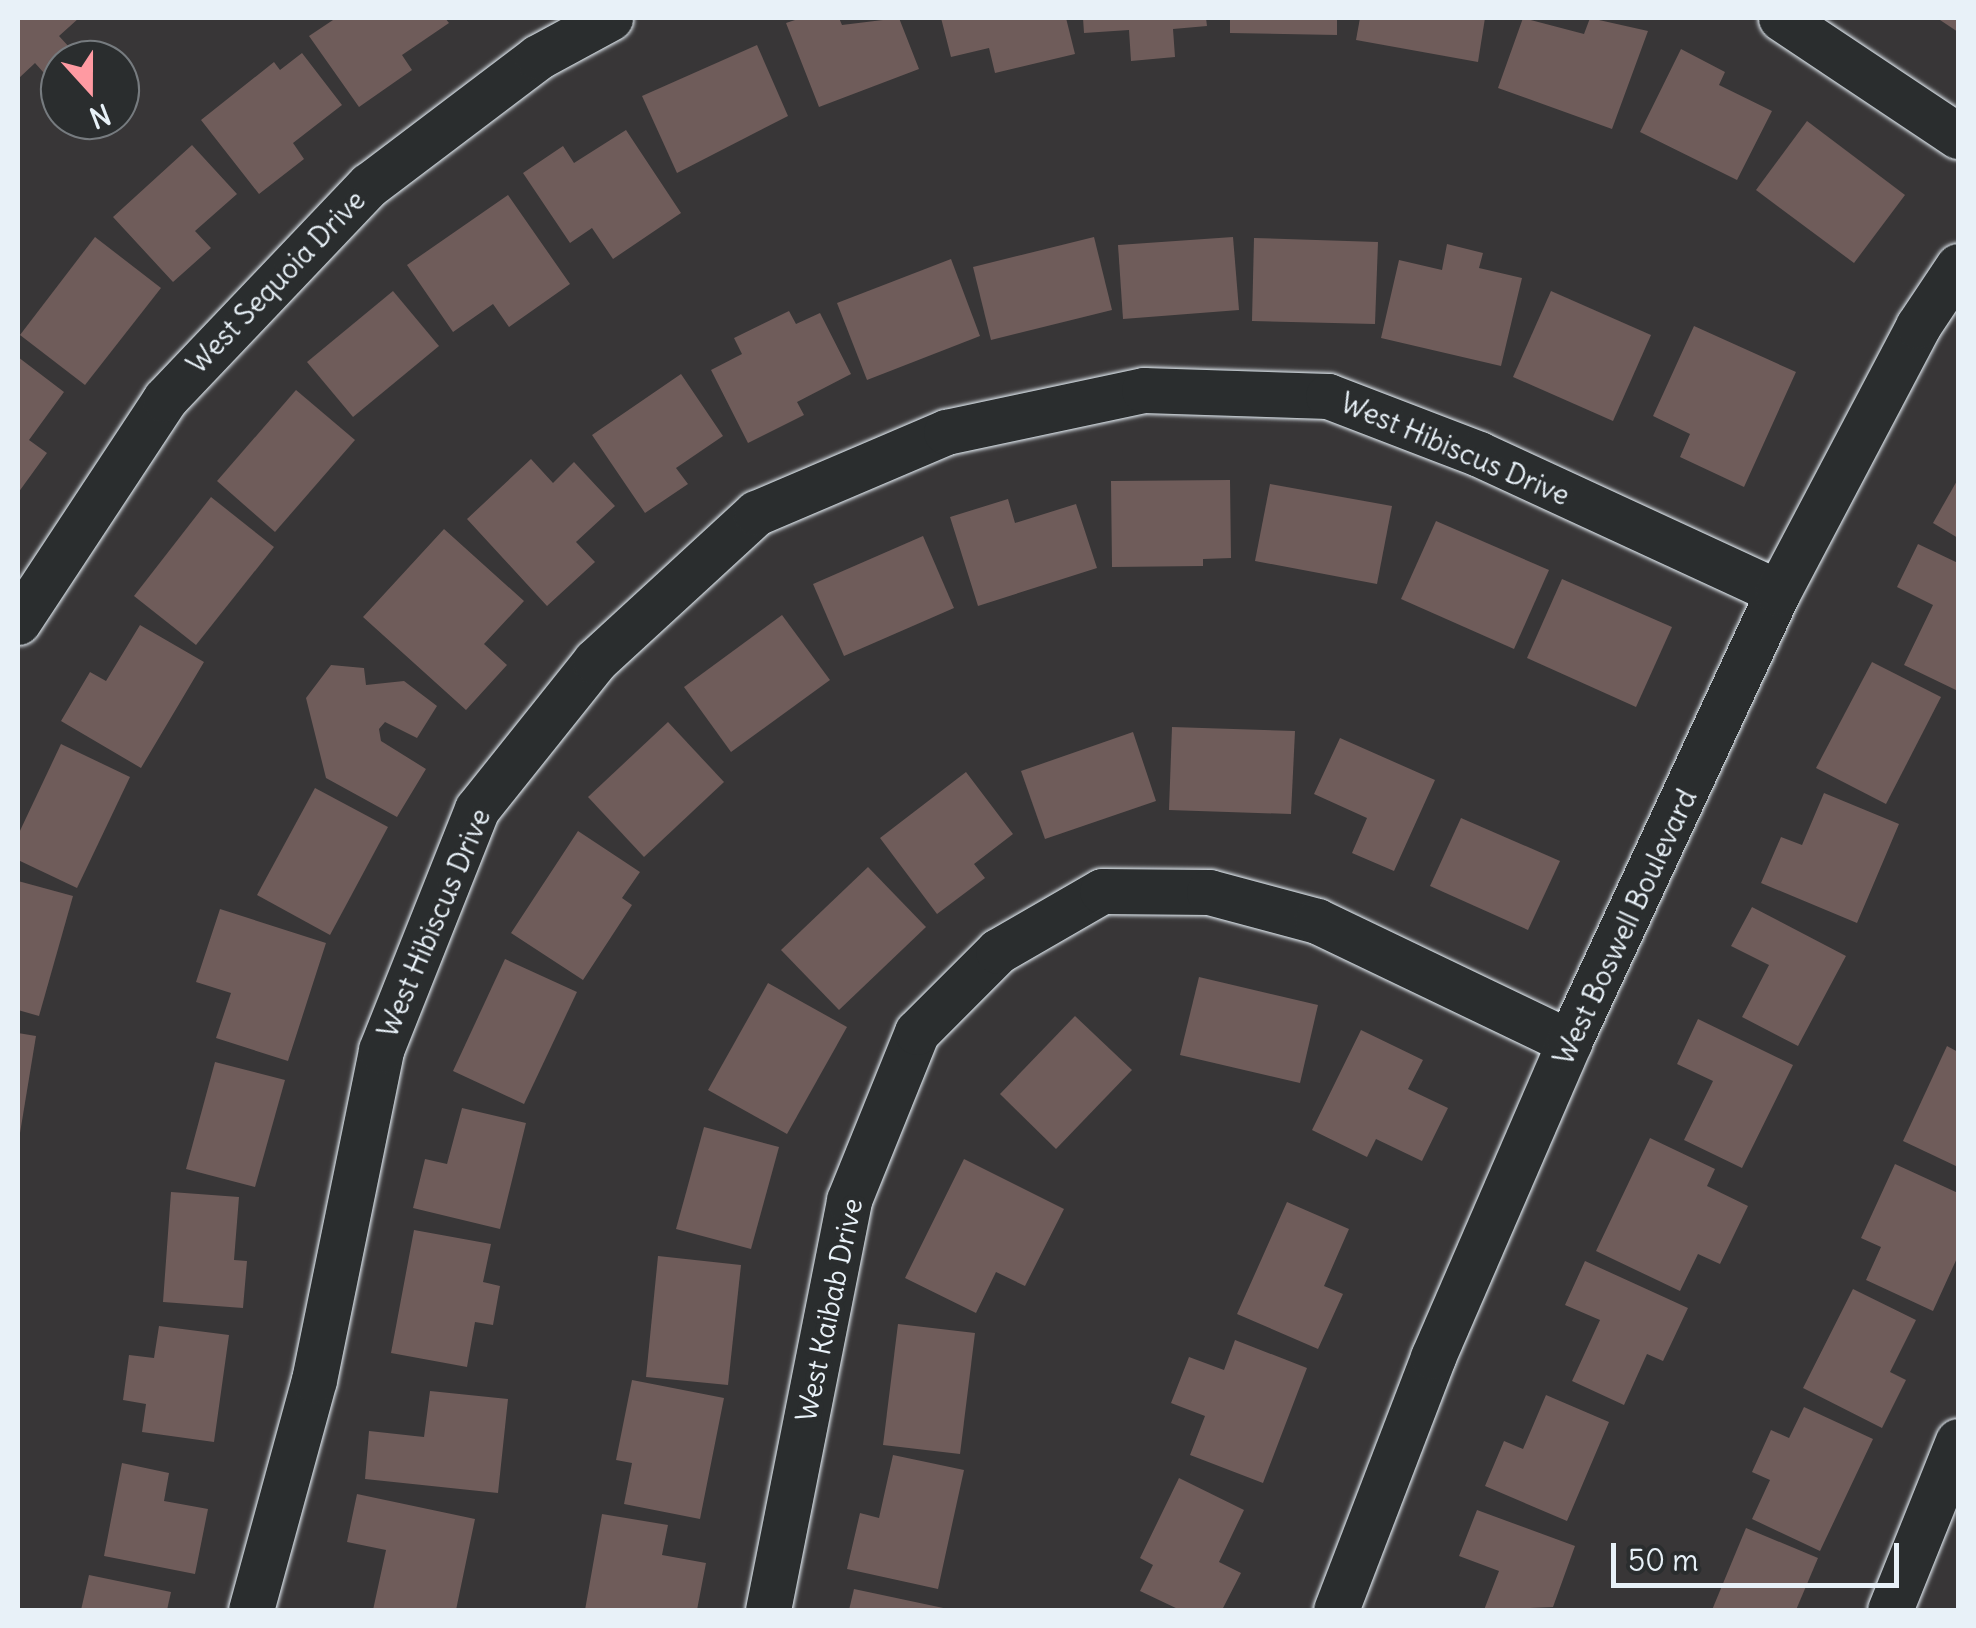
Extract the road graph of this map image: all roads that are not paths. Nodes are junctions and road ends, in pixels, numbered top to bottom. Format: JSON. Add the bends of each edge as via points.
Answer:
{"nodes":[{"id":1,"x":610,"y":18,"type":"edge"},
{"id":2,"x":1781,"y":18,"type":"edge"},
{"id":3,"x":1958,"y":136,"type":"edge"},
{"id":4,"x":1958,"y":266,"type":"edge"},
{"id":5,"x":1778,"y":592,"type":"junction"},
{"id":6,"x":18,"y":622,"type":"edge"},
{"id":7,"x":1570,"y":1042,"type":"junction"},
{"id":8,"x":1958,"y":1441,"type":"edge"},
{"id":9,"x":251,"y":1610,"type":"edge"},
{"id":10,"x":768,"y":1610,"type":"edge"},
{"id":11,"x":1336,"y":1610,"type":"edge"},
{"id":12,"x":1890,"y":1610,"type":"edge"}],
"edges":[{"from":1,"to":6,"type":"street","name":"West Sequoia Drive","via":[[538,57],[369,186],[164,399]]},
{"from":2,"to":3,"type":"street"},
{"from":4,"to":5,"type":"street","name":"West Boswell Boulevard","via":[[1918,326]]},
{"from":5,"to":7,"type":"street","name":"West Boswell Boulevard"},
{"from":5,"to":9,"type":"street","name":"West Hibiscus Drive","via":[[1479,454],[1328,396],[1144,390],[946,432],[756,512],[595,661],[477,809],[381,1050],[314,1380]]},
{"from":7,"to":10,"type":"street","name":"West Kaibab Drive","via":[[1317,921],[1209,892],[1102,891],[998,951],[917,1032],[849,1200]]},
{"from":7,"to":11,"type":"street","name":"West Boswell Boulevard","via":[[1433,1357]]},
{"from":8,"to":12,"type":"street"}]}
